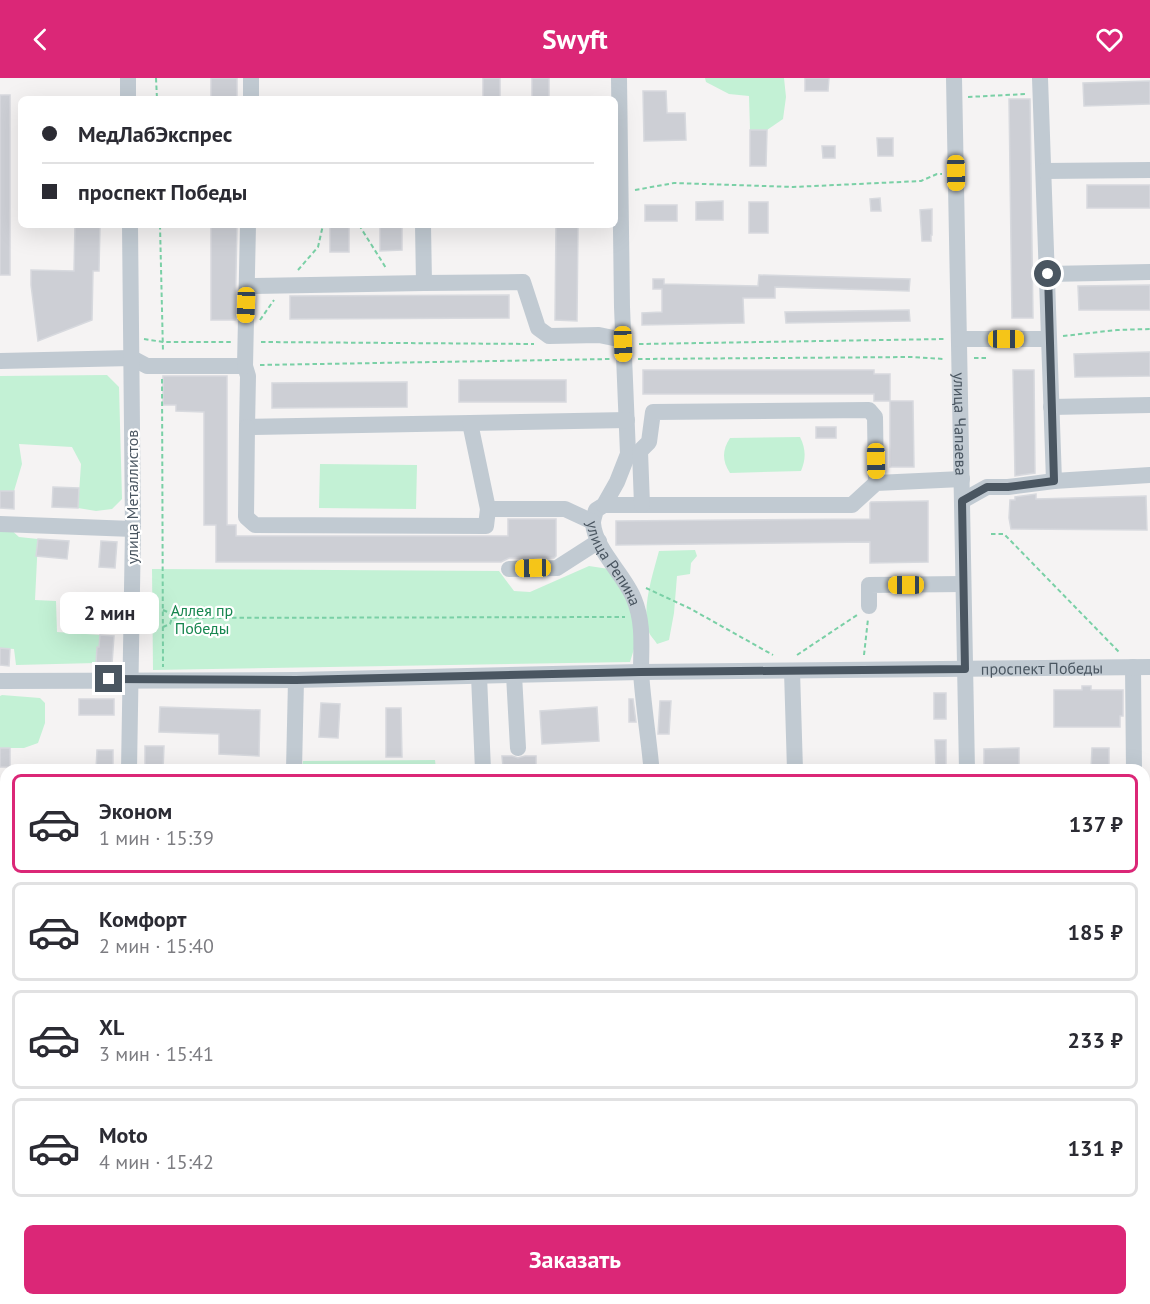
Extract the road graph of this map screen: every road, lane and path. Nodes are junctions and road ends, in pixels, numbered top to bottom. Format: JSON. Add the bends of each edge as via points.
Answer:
{"nodes":[{"id":1,"x":128,"y":78,"type":"edge"},
{"id":2,"x":156,"y":78,"type":"edge"},
{"id":3,"x":251,"y":78,"type":"edge"},
{"id":4,"x":619,"y":78,"type":"edge"},
{"id":5,"x":954,"y":78,"type":"edge"},
{"id":6,"x":1041,"y":86,"type":"edge"},
{"id":7,"x":129,"y":96,"type":"edge"},
{"id":8,"x":157,"y":96,"type":"edge"},
{"id":9,"x":251,"y":96,"type":"edge"},
{"id":10,"x":955,"y":98,"type":"junction"},
{"id":11,"x":1150,"y":170,"type":"edge"},
{"id":12,"x":1044,"y":171,"type":"junction"},
{"id":13,"x":956,"y":173,"type":"junction"},
{"id":14,"x":620,"y":192,"type":"junction"},
{"id":15,"x":130,"y":228,"type":"edge"},
{"id":16,"x":160,"y":228,"type":"edge"},
{"id":17,"x":248,"y":228,"type":"edge"},
{"id":18,"x":361,"y":228,"type":"edge"},
{"id":19,"x":423,"y":228,"type":"edge"},
{"id":20,"x":1150,"y":272,"type":"edge"},
{"id":21,"x":1048,"y":274,"type":"junction"},
{"id":22,"x":424,"y":282,"type":"junction"},
{"id":23,"x":395,"y":283,"type":"junction"},
{"id":24,"x":247,"y":286,"type":"junction"},
{"id":25,"x":1150,"y":329,"type":"edge"},
{"id":26,"x":623,"y":339,"type":"junction"},
{"id":27,"x":959,"y":339,"type":"junction"},
{"id":28,"x":1049,"y":339,"type":"junction"},
{"id":29,"x":132,"y":358,"type":"junction"},
{"id":30,"x":0,"y":361,"type":"edge"},
{"id":31,"x":162,"y":366,"type":"junction"},
{"id":32,"x":245,"y":366,"type":"junction"},
{"id":33,"x":1150,"y":405,"type":"edge"},
{"id":34,"x":1051,"y":407,"type":"junction"},
{"id":35,"x":627,"y":420,"type":"junction"},
{"id":36,"x":470,"y":423,"type":"junction"},
{"id":37,"x":246,"y":427,"type":"junction"},
{"id":38,"x":1150,"y":475,"type":"edge"},
{"id":39,"x":962,"y":479,"type":"junction"},
{"id":40,"x":1054,"y":481,"type":"junction"},
{"id":41,"x":876,"y":483,"type":"junction"},
{"id":42,"x":962,"y":501,"type":"junction"},
{"id":43,"x":604,"y":505,"type":"junction"},
{"id":44,"x":642,"y":505,"type":"junction"},
{"id":45,"x":488,"y":509,"type":"junction"},
{"id":46,"x":593,"y":522,"type":"junction"},
{"id":47,"x":0,"y":524,"type":"edge"},
{"id":48,"x":133,"y":529,"type":"junction"},
{"id":49,"x":992,"y":534,"type":"dead end"},
{"id":50,"x":599,"y":541,"type":"junction"},
{"id":51,"x":509,"y":569,"type":"dead end"},
{"id":52,"x":621,"y":576,"type":"junction"},
{"id":53,"x":963,"y":584,"type":"junction"},
{"id":54,"x":869,"y":606,"type":"junction"},
{"id":55,"x":163,"y":610,"type":"junction"},
{"id":56,"x":639,"y":617,"type":"junction"},
{"id":57,"x":172,"y":618,"type":"junction"},
{"id":58,"x":163,"y":627,"type":"junction"},
{"id":59,"x":864,"y":655,"type":"dead end"},
{"id":60,"x":776,"y":657,"type":"dead end"},
{"id":61,"x":1135,"y":663,"type":"edge"},
{"id":62,"x":793,"y":664,"type":"junction"},
{"id":63,"x":965,"y":669,"type":"junction"},
{"id":64,"x":641,"y":672,"type":"junction"},
{"id":65,"x":514,"y":675,"type":"junction"},
{"id":66,"x":479,"y":676,"type":"junction"},
{"id":67,"x":131,"y":679,"type":"junction"},
{"id":68,"x":164,"y":679,"type":"junction"},
{"id":69,"x":296,"y":680,"type":"junction"},
{"id":70,"x":0,"y":681,"type":"edge"},
{"id":71,"x":518,"y":748,"type":"dead end"},
{"id":72,"x":129,"y":764,"type":"edge"},
{"id":73,"x":294,"y":764,"type":"edge"},
{"id":74,"x":483,"y":764,"type":"edge"},
{"id":75,"x":651,"y":764,"type":"edge"},
{"id":76,"x":795,"y":764,"type":"edge"},
{"id":77,"x":967,"y":764,"type":"edge"},
{"id":78,"x":1134,"y":764,"type":"edge"}],
"edges":[{"from":1,"to":7,"type":"street"},
{"from":2,"to":8,"type":"path"},
{"from":3,"to":9,"type":"street"},
{"from":4,"to":14,"type":"street","name":"улица Репина"},
{"from":5,"to":10,"type":"street","name":"улица Чапаева"},
{"from":6,"to":10,"type":"path"},
{"from":6,"to":12,"type":"street"},
{"from":10,"to":13,"type":"street","name":"улица Чапаева"},
{"from":11,"to":12,"type":"street"},
{"from":12,"to":21,"type":"street"},
{"from":13,"to":14,"type":"path","via":[[937,174],[921,181],[793,187],[674,183]]},
{"from":13,"to":27,"type":"street","name":"улица Чапаева"},
{"from":14,"to":26,"type":"street","name":"улица Репина"},
{"from":15,"to":29,"type":"street","name":"улица Металлистов"},
{"from":16,"to":31,"type":"path"},
{"from":17,"to":24,"type":"street"},
{"from":18,"to":23,"type":"path"},
{"from":19,"to":22,"type":"street"},
{"from":20,"to":21,"type":"street"},
{"from":21,"to":28,"type":"street"},
{"from":22,"to":23,"type":"street"},
{"from":22,"to":26,"type":"street","via":[[524,282],[538,328],[549,336],[599,335]]},
{"from":23,"to":24,"type":"street"},
{"from":24,"to":32,"type":"street"},
{"from":25,"to":28,"type":"path"},
{"from":26,"to":35,"type":"street","name":"улица Репина"},
{"from":27,"to":28,"type":"street"},
{"from":27,"to":39,"type":"street","name":"улица Чапаева"},
{"from":28,"to":34,"type":"street"},
{"from":29,"to":30,"type":"street"},
{"from":29,"to":31,"type":"street","via":[[147,366]]},
{"from":29,"to":48,"type":"street","name":"улица Металлистов"},
{"from":31,"to":32,"type":"street"},
{"from":31,"to":55,"type":"path"},
{"from":32,"to":37,"type":"street"},
{"from":33,"to":34,"type":"street"},
{"from":34,"to":40,"type":"street"},
{"from":35,"to":36,"type":"street"},
{"from":35,"to":43,"type":"street","name":"улица Репина","via":[[628,454]]},
{"from":36,"to":37,"type":"street"},
{"from":36,"to":45,"type":"street"},
{"from":37,"to":45,"type":"street","via":[[246,517],[255,525],[486,526]]},
{"from":38,"to":40,"type":"street"},
{"from":39,"to":41,"type":"street"},
{"from":39,"to":42,"type":"street","name":"улица Чапаева"},
{"from":40,"to":42,"type":"street","via":[[987,487]]},
{"from":41,"to":44,"type":"street","via":[[852,505]]},
{"from":41,"to":44,"type":"street","via":[[875,417],[869,410],[653,412],[650,442],[640,451]]},
{"from":42,"to":53,"type":"street","name":"улица Чапаева"},
{"from":43,"to":44,"type":"street"},
{"from":43,"to":46,"type":"street","name":"улица Репина","via":[[596,510]]},
{"from":45,"to":46,"type":"street","via":[[565,509]]},
{"from":46,"to":50,"type":"street","name":"улица Репина"},
{"from":47,"to":48,"type":"street"},
{"from":48,"to":67,"type":"street","name":"улица Металлистов"},
{"from":49,"to":61,"type":"path","via":[[1004,534]]},
{"from":50,"to":51,"type":"street","via":[[557,568]]},
{"from":50,"to":52,"type":"street","name":"улица Репина"},
{"from":52,"to":56,"type":"street","name":"улица Репина"},
{"from":52,"to":60,"type":"path","via":[[691,609]]},
{"from":53,"to":54,"type":"street","via":[[869,585]]},
{"from":53,"to":63,"type":"street","name":"улица Чапаева"},
{"from":54,"to":59,"type":"path"},
{"from":54,"to":62,"type":"path"},
{"from":55,"to":57,"type":"path"},
{"from":55,"to":58,"type":"path"},
{"from":56,"to":57,"type":"path"},
{"from":56,"to":64,"type":"street","name":"улица Репина"},
{"from":57,"to":58,"type":"path"},
{"from":58,"to":68,"type":"path"},
{"from":61,"to":63,"type":"street","name":"проспект Победы"},
{"from":61,"to":78,"type":"street"},
{"from":62,"to":63,"type":"street","name":"проспект Победы"},
{"from":62,"to":64,"type":"street","name":"проспект Победы"},
{"from":62,"to":76,"type":"street"},
{"from":63,"to":77,"type":"street","name":"улица Чапаева"},
{"from":64,"to":65,"type":"street","name":"проспект Победы"},
{"from":64,"to":75,"type":"street","name":"улица Репина"},
{"from":65,"to":66,"type":"street","name":"проспект Победы"},
{"from":65,"to":71,"type":"street"},
{"from":66,"to":69,"type":"street","name":"проспект Победы"},
{"from":66,"to":74,"type":"street"},
{"from":67,"to":68,"type":"street","name":"проспект Победы"},
{"from":67,"to":70,"type":"street","name":"проспект Победы"},
{"from":67,"to":72,"type":"street","name":"улица Металлистов"},
{"from":68,"to":69,"type":"street","name":"проспект Победы"},
{"from":69,"to":73,"type":"street"}]}
